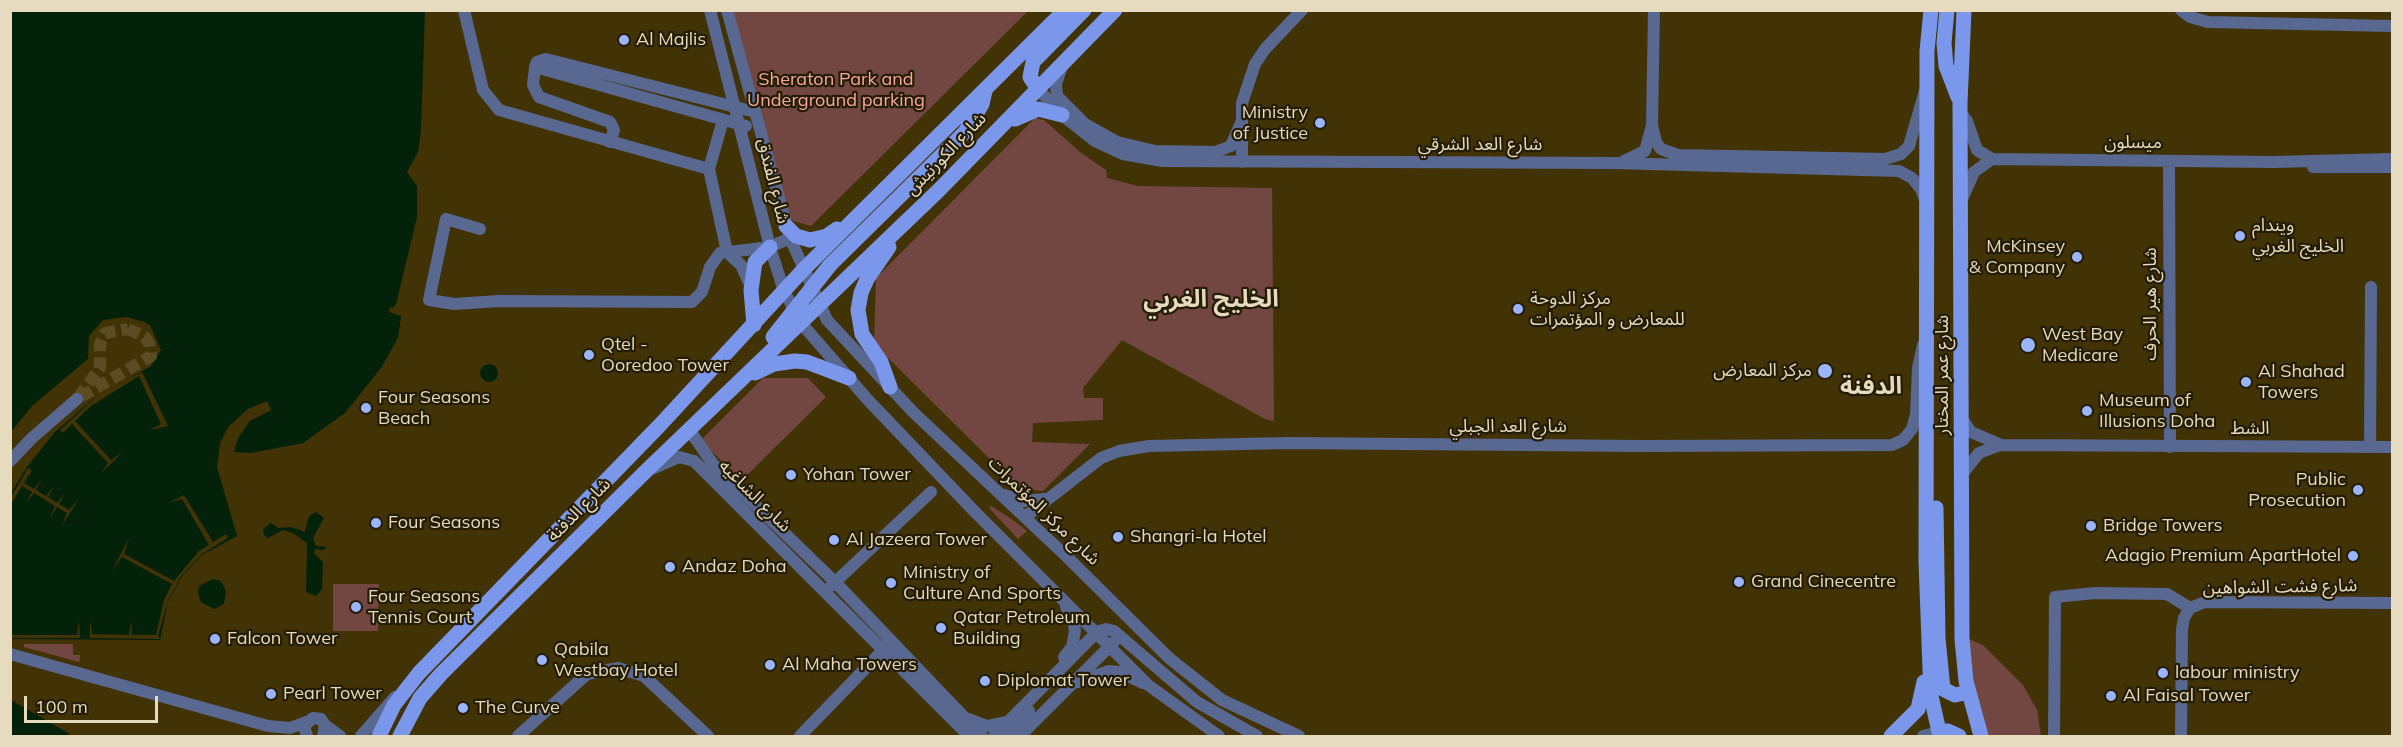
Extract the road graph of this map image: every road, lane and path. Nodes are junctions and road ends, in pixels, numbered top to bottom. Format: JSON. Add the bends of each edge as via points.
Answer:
{"nodes":[{"id":1,"x":464,"y":10,"type":"edge"},
{"id":2,"x":710,"y":10,"type":"edge"},
{"id":3,"x":727,"y":10,"type":"edge"},
{"id":4,"x":1065,"y":10,"type":"edge"},
{"id":5,"x":1084,"y":10,"type":"edge"},
{"id":6,"x":1115,"y":10,"type":"edge"},
{"id":7,"x":1302,"y":10,"type":"edge"},
{"id":8,"x":1654,"y":10,"type":"edge"},
{"id":9,"x":1924,"y":10,"type":"edge"},
{"id":10,"x":1947,"y":10,"type":"edge"},
{"id":11,"x":1964,"y":10,"type":"edge"},
{"id":12,"x":2181,"y":10,"type":"edge"},
{"id":13,"x":1929,"y":18,"type":"edge"},
{"id":14,"x":2392,"y":27,"type":"edge"},
{"id":15,"x":1063,"y":63,"type":"junction"},
{"id":16,"x":535,"y":67,"type":"junction"},
{"id":17,"x":985,"y":88,"type":"junction"},
{"id":18,"x":1927,"y":88,"type":"junction"},
{"id":19,"x":1038,"y":89,"type":"junction"},
{"id":20,"x":735,"y":107,"type":"junction"},
{"id":21,"x":1960,"y":107,"type":"junction"},
{"id":22,"x":755,"y":112,"type":"junction"},
{"id":23,"x":1062,"y":115,"type":"junction"},
{"id":24,"x":723,"y":120,"type":"junction"},
{"id":25,"x":1241,"y":123,"type":"junction"},
{"id":26,"x":740,"y":124,"type":"junction"},
{"id":27,"x":1652,"y":125,"type":"junction"},
{"id":28,"x":759,"y":129,"type":"junction"},
{"id":29,"x":993,"y":134,"type":"junction"},
{"id":30,"x":610,"y":142,"type":"junction"},
{"id":31,"x":2389,"y":157,"type":"edge"},
{"id":32,"x":1992,"y":159,"type":"junction"},
{"id":33,"x":2169,"y":161,"type":"junction"},
{"id":34,"x":1242,"y":162,"type":"junction"},
{"id":35,"x":2273,"y":162,"type":"junction"},
{"id":36,"x":1614,"y":163,"type":"junction"},
{"id":37,"x":2392,"y":167,"type":"edge"},
{"id":38,"x":709,"y":169,"type":"junction"},
{"id":39,"x":1962,"y":201,"type":"junction"},
{"id":40,"x":1927,"y":205,"type":"junction"},
{"id":41,"x":860,"y":216,"type":"junction"},
{"id":42,"x":480,"y":229,"type":"dead end"},
{"id":43,"x":788,"y":232,"type":"junction"},
{"id":44,"x":895,"y":233,"type":"junction"},
{"id":45,"x":770,"y":247,"type":"junction"},
{"id":46,"x":728,"y":252,"type":"junction"},
{"id":47,"x":804,"y":269,"type":"junction"},
{"id":48,"x":811,"y":286,"type":"junction"},
{"id":49,"x":751,"y":287,"type":"junction"},
{"id":50,"x":2371,"y":287,"type":"dead end"},
{"id":51,"x":784,"y":291,"type":"junction"},
{"id":52,"x":819,"y":305,"type":"junction"},
{"id":53,"x":798,"y":317,"type":"junction"},
{"id":54,"x":754,"y":325,"type":"junction"},
{"id":55,"x":1927,"y":335,"type":"junction"},
{"id":56,"x":744,"y":378,"type":"junction"},
{"id":57,"x":849,"y":378,"type":"junction"},
{"id":58,"x":890,"y":387,"type":"junction"},
{"id":59,"x":77,"y":399,"type":"dead end"},
{"id":60,"x":1962,"y":418,"type":"junction"},
{"id":61,"x":690,"y":431,"type":"junction"},
{"id":62,"x":1927,"y":435,"type":"junction"},
{"id":63,"x":2000,"y":445,"type":"junction"},
{"id":64,"x":2170,"y":447,"type":"junction"},
{"id":65,"x":2370,"y":447,"type":"junction"},
{"id":66,"x":2392,"y":447,"type":"edge"},
{"id":67,"x":10,"y":461,"type":"edge"},
{"id":68,"x":648,"y":470,"type":"junction"},
{"id":69,"x":1963,"y":473,"type":"junction"},
{"id":70,"x":931,"y":492,"type":"dead end"},
{"id":71,"x":1000,"y":493,"type":"junction"},
{"id":72,"x":1046,"y":499,"type":"junction"},
{"id":73,"x":1024,"y":517,"type":"junction"},
{"id":74,"x":835,"y":582,"type":"junction"},
{"id":75,"x":826,"y":592,"type":"junction"},
{"id":76,"x":1059,"y":596,"type":"junction"},
{"id":77,"x":2392,"y":603,"type":"edge"},
{"id":78,"x":2190,"y":608,"type":"junction"},
{"id":79,"x":1132,"y":624,"type":"junction"},
{"id":80,"x":1097,"y":632,"type":"junction"},
{"id":81,"x":1119,"y":636,"type":"junction"},
{"id":82,"x":887,"y":645,"type":"junction"},
{"id":83,"x":1110,"y":646,"type":"junction"},
{"id":84,"x":10,"y":654,"type":"edge"},
{"id":85,"x":1929,"y":656,"type":"junction"},
{"id":86,"x":1058,"y":671,"type":"junction"},
{"id":87,"x":1148,"y":685,"type":"junction"},
{"id":88,"x":1066,"y":687,"type":"junction"},
{"id":89,"x":405,"y":688,"type":"junction"},
{"id":90,"x":1969,"y":692,"type":"junction"},
{"id":91,"x":1036,"y":693,"type":"junction"},
{"id":92,"x":1008,"y":722,"type":"junction"},
{"id":93,"x":961,"y":726,"type":"edge"},
{"id":94,"x":306,"y":731,"type":"edge"},
{"id":95,"x":324,"y":733,"type":"edge"},
{"id":96,"x":1939,"y":734,"type":"edge"},
{"id":97,"x":334,"y":736,"type":"edge"},
{"id":98,"x":340,"y":736,"type":"edge"},
{"id":99,"x":360,"y":736,"type":"edge"},
{"id":100,"x":379,"y":736,"type":"edge"},
{"id":101,"x":400,"y":736,"type":"edge"},
{"id":102,"x":518,"y":736,"type":"edge"},
{"id":103,"x":708,"y":736,"type":"edge"},
{"id":104,"x":800,"y":736,"type":"edge"},
{"id":105,"x":969,"y":736,"type":"edge"},
{"id":106,"x":982,"y":736,"type":"edge"},
{"id":107,"x":994,"y":736,"type":"edge"},
{"id":108,"x":1006,"y":736,"type":"edge"},
{"id":109,"x":1021,"y":736,"type":"edge"},
{"id":110,"x":1219,"y":736,"type":"edge"},
{"id":111,"x":1257,"y":736,"type":"edge"},
{"id":112,"x":1299,"y":736,"type":"edge"},
{"id":113,"x":1891,"y":736,"type":"edge"},
{"id":114,"x":1923,"y":736,"type":"edge"},
{"id":115,"x":1959,"y":736,"type":"edge"},
{"id":116,"x":1981,"y":736,"type":"edge"},
{"id":117,"x":2054,"y":736,"type":"edge"},
{"id":118,"x":2181,"y":736,"type":"edge"}],
"edges":[{"from":1,"to":30,"type":"street","via":[[483,90],[499,110]]},
{"from":2,"to":20,"type":"street","name":"شارع الفندق"},
{"from":3,"to":22,"type":"street","name":"شارع الفندق"},
{"from":4,"to":17,"type":"main road","name":"شارع الكورنيش"},
{"from":5,"to":19,"type":"main road","via":[[1034,62],[1030,77]]},
{"from":6,"to":15,"type":"main road","name":"شارع الكورنيش"},
{"from":7,"to":25,"type":"street","via":[[1264,49],[1255,64],[1242,103]]},
{"from":8,"to":27,"type":"street"},
{"from":9,"to":13,"type":"main road","name":"شارع عمر المختار"},
{"from":10,"to":21,"type":"main road","via":[[1946,66]]},
{"from":11,"to":21,"type":"main road","name":"شارع عمر المختار"},
{"from":12,"to":14,"type":"street","via":[[2208,22]]},
{"from":13,"to":18,"type":"main road","name":"شارع عمر المختار"},
{"from":15,"to":19,"type":"main road","name":"شارع الكورنيش"},
{"from":15,"to":25,"type":"street","via":[[1056,88],[1058,96],[1085,124],[1117,142],[1155,151],[1215,152],[1231,146]]},
{"from":16,"to":20,"type":"street","via":[[546,59]]},
{"from":16,"to":24,"type":"street"},
{"from":16,"to":30,"type":"street","via":[[533,85],[539,97],[610,122],[614,130]]},
{"from":17,"to":41,"type":"main road","name":"شارع الكورنيش"},
{"from":17,"to":48,"type":"main road","via":[[976,117],[957,142]]},
{"from":18,"to":27,"type":"street","via":[[1919,105],[1913,138],[1905,150],[1893,157],[1678,155],[1661,149]]},
{"from":18,"to":40,"type":"main road","name":"شارع عمر المختار"},
{"from":19,"to":23,"type":"street","name":"شارع العد الشرقي"},
{"from":19,"to":29,"type":"main road","name":"شارع الكورنيش"},
{"from":20,"to":22,"type":"street"},
{"from":20,"to":26,"type":"street","name":"شارع الفندق"},
{"from":21,"to":32,"type":"street","via":[[1977,150]]},
{"from":21,"to":39,"type":"main road","name":"شارع عمر المختار"},
{"from":22,"to":28,"type":"street","name":"شارع الفندق"},
{"from":23,"to":29,"type":"main road","via":[[1032,109]]},
{"from":23,"to":34,"type":"street","name":"شارع العد الشرقي","via":[[1095,141],[1134,157]]},
{"from":24,"to":26,"type":"street"},
{"from":24,"to":38,"type":"street"},
{"from":25,"to":34,"type":"street"},
{"from":26,"to":28,"type":"street"},
{"from":26,"to":45,"type":"street","name":"شارع الفندق"},
{"from":27,"to":36,"type":"street","via":[[1648,146],[1642,154]]},
{"from":28,"to":43,"type":"street","name":"شارع الفندق"},
{"from":29,"to":44,"type":"main road","name":"شارع الكورنيش"},
{"from":30,"to":38,"type":"street"},
{"from":31,"to":35,"type":"street","name":"ميسلون"},
{"from":32,"to":33,"type":"street","name":"ميسلون"},
{"from":32,"to":39,"type":"street","via":[[1974,172]]},
{"from":33,"to":35,"type":"street","name":"ميسلون"},
{"from":33,"to":64,"type":"street","name":"شارع هير الحرف"},
{"from":34,"to":36,"type":"street","name":"شارع العد الشرقي"},
{"from":35,"to":37,"type":"street","name":"ميسلون"},
{"from":36,"to":40,"type":"street","name":"شارع العد الشرقي","via":[[1899,171],[1912,178]]},
{"from":38,"to":46,"type":"street"},
{"from":39,"to":60,"type":"main road","name":"شارع عمر المختار"},
{"from":40,"to":55,"type":"main road","name":"شارع عمر المختار"},
{"from":41,"to":43,"type":"main road","via":[[816,240]]},
{"from":41,"to":47,"type":"main road","name":"شارع الكورنيش"},
{"from":42,"to":46,"type":"street","via":[[446,219],[429,300],[454,304],[692,302],[702,292],[715,259]]},
{"from":43,"to":45,"type":"street"},
{"from":43,"to":47,"type":"street","name":"شارع الفندق"},
{"from":44,"to":52,"type":"main road","name":"شارع الكورنيش"},
{"from":44,"to":58,"type":"main road","via":[[867,279],[858,310],[862,334],[881,362]]},
{"from":45,"to":46,"type":"street"},
{"from":45,"to":49,"type":"main road","via":[[755,262]]},
{"from":45,"to":51,"type":"street","name":"شارع الفندق"},
{"from":46,"to":49,"type":"street","via":[[741,265]]},
{"from":47,"to":48,"type":"street","name":"شارع مركز المؤتمرات"},
{"from":47,"to":51,"type":"main road","name":"شارع الكورنيش"},
{"from":48,"to":52,"type":"street","name":"شارع مركز المؤتمرات"},
{"from":48,"to":53,"type":"main road"},
{"from":49,"to":54,"type":"main road"},
{"from":50,"to":65,"type":"street"},
{"from":51,"to":53,"type":"street"},
{"from":51,"to":54,"type":"main road","name":"شارع الدفنة"},
{"from":52,"to":53,"type":"main road","name":"شارع الكورنيش"},
{"from":52,"to":58,"type":"street","name":"شارع مركز المؤتمرات","via":[[844,341]]},
{"from":53,"to":56,"type":"main road","name":"شارع الدفنة"},
{"from":53,"to":57,"type":"street"},
{"from":53,"to":68,"type":"main road","via":[[782,328],[653,455]]},
{"from":54,"to":89,"type":"main road","name":"شارع الدفنة"},
{"from":55,"to":62,"type":"main road","name":"شارع عمر المختار"},
{"from":55,"to":72,"type":"street","name":"شارع العد الجبلي","via":[[1918,368],[1912,429],[1892,445],[1149,446],[1101,458]]},
{"from":56,"to":57,"type":"main road","via":[[774,364],[795,361]]},
{"from":56,"to":61,"type":"main road","name":"شارع الدفنة"},
{"from":57,"to":76,"type":"street"},
{"from":58,"to":71,"type":"street","name":"شارع مركز المؤتمرات"},
{"from":59,"to":67,"type":"street"},
{"from":60,"to":63,"type":"street","name":"الشط","via":[[1971,432]]},
{"from":60,"to":69,"type":"main road","name":"شارع عمر المختار"},
{"from":61,"to":68,"type":"main road","name":"شارع الدفنة"},
{"from":61,"to":74,"type":"street","name":"شارع الشاغيه","via":[[713,464]]},
{"from":62,"to":85,"type":"main road","name":"شارع عمر المختار"},
{"from":62,"to":90,"type":"main road","via":[[1936,464],[1938,638],[1943,689],[1955,695]]},
{"from":63,"to":64,"type":"street","name":"الشط"},
{"from":63,"to":69,"type":"street","name":"الشط","via":[[1979,453]]},
{"from":64,"to":65,"type":"street","name":"الشط"},
{"from":65,"to":66,"type":"street","name":"الشط"},
{"from":68,"to":75,"type":"street","name":"شارع الشاغيه","via":[[674,457],[694,461]]},
{"from":68,"to":101,"type":"main road","name":"شارع الدفنة","via":[[428,688]]},
{"from":69,"to":90,"type":"main road","name":"شارع عمر المختار","via":[[1962,639]]},
{"from":70,"to":74,"type":"street"},
{"from":71,"to":72,"type":"street","via":[[1024,501]]},
{"from":71,"to":73,"type":"street","name":"شارع مركز المؤتمرات"},
{"from":72,"to":73,"type":"street","name":"شارع العد الجبلي"},
{"from":73,"to":79,"type":"street","name":"شارع مركز المؤتمرات"},
{"from":74,"to":75,"type":"street"},
{"from":74,"to":82,"type":"street","name":"شارع الشاغيه"},
{"from":75,"to":82,"type":"street","name":"شارع الشاغيه"},
{"from":76,"to":80,"type":"street"},
{"from":76,"to":86,"type":"street","via":[[1073,618],[1075,631],[1072,647]]},
{"from":77,"to":78,"type":"street","name":"شارع فشت الشواهين","via":[[2205,602]]},
{"from":78,"to":117,"type":"street","via":[[2167,594],[2055,597]]},
{"from":78,"to":118,"type":"street","name":"شارع فشت الشواهين","via":[[2182,629]]},
{"from":79,"to":81,"type":"street"},
{"from":79,"to":112,"type":"street","name":"شارع مركز المؤتمرات","via":[[1222,700]]},
{"from":80,"to":81,"type":"street","via":[[1110,630]]},
{"from":80,"to":83,"type":"street"},
{"from":80,"to":86,"type":"street"},
{"from":81,"to":83,"type":"street"},
{"from":81,"to":111,"type":"street","via":[[1197,702]]},
{"from":82,"to":93,"type":"street","name":"شارع الشاغيه"},
{"from":82,"to":104,"type":"street"},
{"from":83,"to":87,"type":"street"},
{"from":83,"to":88,"type":"street"},
{"from":84,"to":94,"type":"street","via":[[245,721]]},
{"from":85,"to":96,"type":"main road","name":"شارع عمر المختار","via":[[1933,714]]},
{"from":85,"to":113,"type":"main road","via":[[1917,709]]},
{"from":86,"to":91,"type":"street"},
{"from":87,"to":88,"type":"street","via":[[1109,671]]},
{"from":87,"to":110,"type":"street"},
{"from":88,"to":109,"type":"street"},
{"from":89,"to":99,"type":"street","name":"شارع الدفنة"},
{"from":89,"to":100,"type":"main road","name":"شارع الدفنة"},
{"from":90,"to":116,"type":"main road","name":"شارع عمر المختار"},
{"from":91,"to":92,"type":"street"},
{"from":91,"to":108,"type":"street","via":[[1033,706]]},
{"from":92,"to":93,"type":"street"},
{"from":92,"to":107,"type":"street"},
{"from":93,"to":105,"type":"street","name":"شارع الشاغيه"},
{"from":93,"to":106,"type":"street","name":"شارع الشاغيه"},
{"from":94,"to":95,"type":"street","via":[[317,718]]},
{"from":95,"to":97,"type":"street"},
{"from":95,"to":98,"type":"street"},
{"from":96,"to":114,"type":"street"},
{"from":96,"to":115,"type":"main road","via":[[1948,731]]},
{"from":102,"to":103,"type":"street","via":[[587,674],[618,668],[644,676]]}]}
